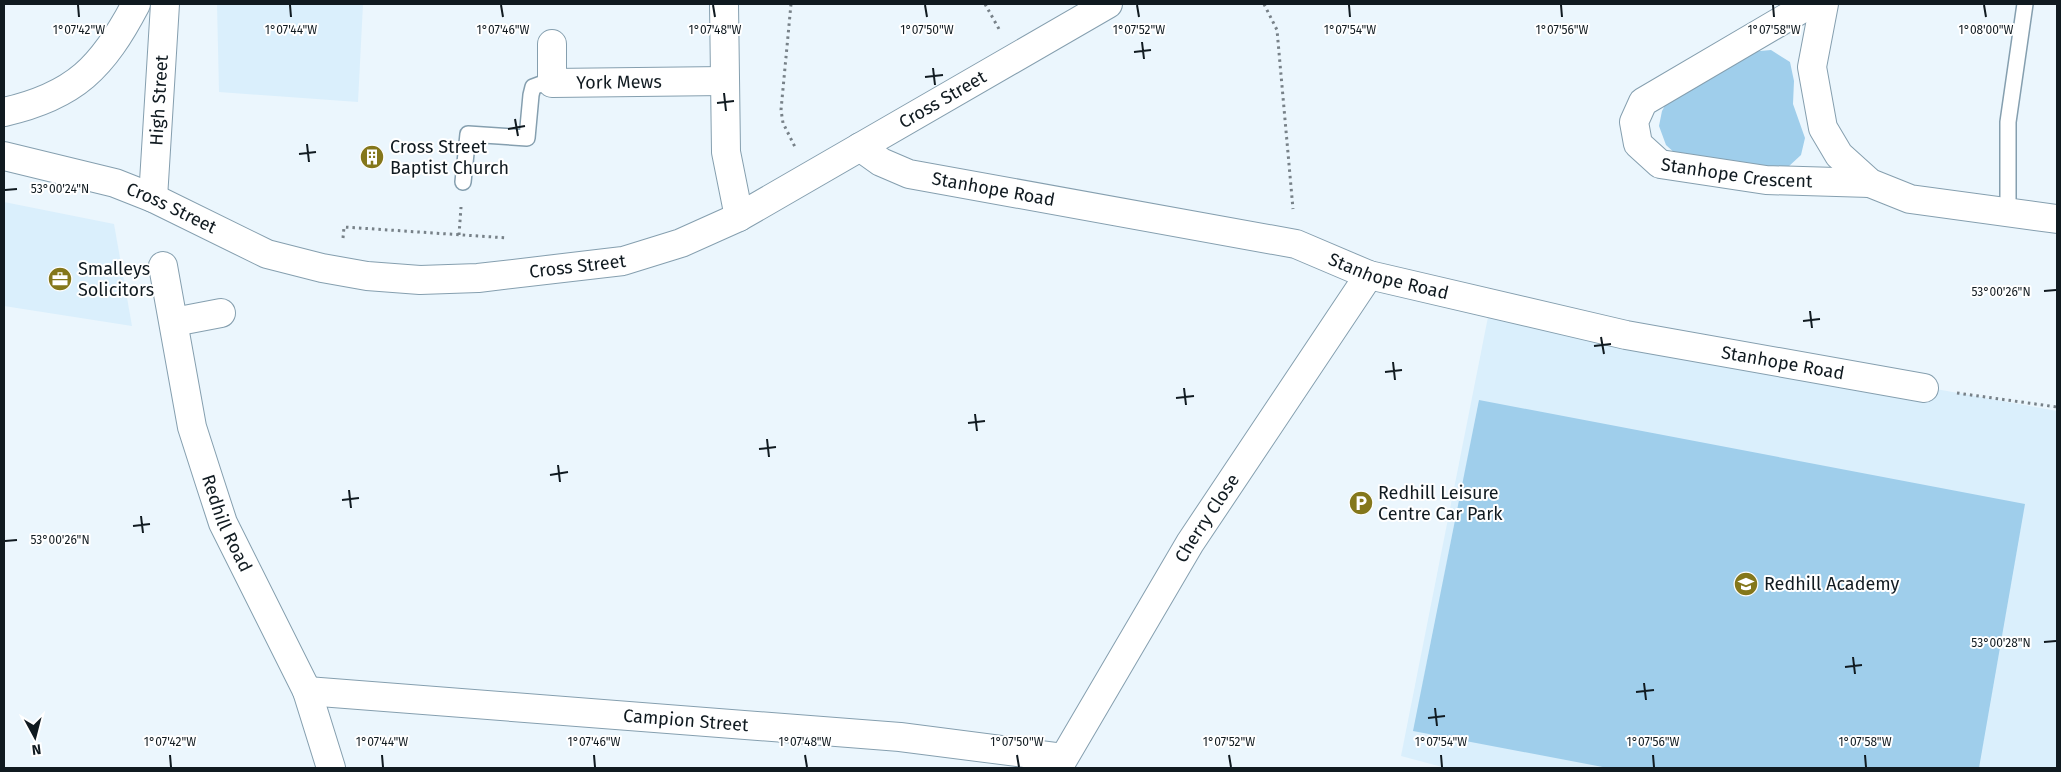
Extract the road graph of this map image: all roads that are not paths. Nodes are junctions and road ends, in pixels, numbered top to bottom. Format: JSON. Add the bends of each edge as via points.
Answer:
{"nodes":[{"id":1,"x":136,"y":4,"type":"edge"},
{"id":2,"x":166,"y":4,"type":"edge"},
{"id":3,"x":724,"y":4,"type":"edge"},
{"id":4,"x":1108,"y":4,"type":"edge"},
{"id":5,"x":1810,"y":4,"type":"edge"},
{"id":6,"x":1824,"y":4,"type":"edge"},
{"id":7,"x":2025,"y":4,"type":"edge"},
{"id":8,"x":552,"y":44,"type":"dead end"},
{"id":9,"x":724,"y":81,"type":"junction"},
{"id":10,"x":552,"y":83,"type":"junction"},
{"id":11,"x":4,"y":112,"type":"edge"},
{"id":12,"x":860,"y":147,"type":"junction"},
{"id":13,"x":4,"y":156,"type":"edge"},
{"id":14,"x":464,"y":182,"type":"dead end"},
{"id":15,"x":1870,"y":183,"type":"junction"},
{"id":16,"x":153,"y":198,"type":"junction"},
{"id":17,"x":2008,"y":212,"type":"junction"},
{"id":18,"x":739,"y":217,"type":"junction"},
{"id":19,"x":2057,"y":219,"type":"edge"},
{"id":20,"x":164,"y":266,"type":"dead end"},
{"id":21,"x":1369,"y":275,"type":"junction"},
{"id":22,"x":221,"y":312,"type":"dead end"},
{"id":23,"x":174,"y":322,"type":"junction"},
{"id":24,"x":1924,"y":388,"type":"road end"},
{"id":25,"x":307,"y":691,"type":"junction"},
{"id":26,"x":1060,"y":763,"type":"edge"},
{"id":27,"x":331,"y":768,"type":"edge"}],
"edges":[{"from":1,"to":11,"type":"street","via":[[117,40],[86,76],[58,95]]},
{"from":2,"to":16,"type":"street","name":"High Street"},
{"from":3,"to":9,"type":"street"},
{"from":4,"to":12,"type":"street","name":"Cross Street"},
{"from":5,"to":15,"type":"street","name":"Stanhope Crescent","via":[[1644,102],[1634,122],[1638,144],[1660,164],[1766,180]]},
{"from":6,"to":15,"type":"street","name":"Stanhope Crescent","via":[[1812,67],[1823,128],[1839,155]]},
{"from":7,"to":17,"type":"lane","via":[[2008,122]]},
{"from":8,"to":10,"type":"street","name":"York Mews"},
{"from":9,"to":10,"type":"street","name":"York Mews"},
{"from":9,"to":18,"type":"street","via":[[726,152]]},
{"from":10,"to":14,"type":"lane","via":[[534,87],[527,138],[468,134]]},
{"from":12,"to":18,"type":"street","name":"Cross Street"},
{"from":12,"to":21,"type":"street","name":"Stanhope Road","via":[[881,162],[909,174],[1296,244]]},
{"from":13,"to":16,"type":"street","name":"Cross Street","via":[[115,183]]},
{"from":15,"to":17,"type":"street","name":"Stanhope Crescent","via":[[1910,199]]},
{"from":16,"to":18,"type":"street","name":"Cross Street","via":[[267,254],[342,272],[420,280],[478,278],[623,261],[681,243]]},
{"from":17,"to":19,"type":"street","name":"Stanhope Crescent"},
{"from":20,"to":23,"type":"street","name":"Redhill Road"},
{"from":21,"to":24,"type":"street","name":"Stanhope Road","via":[[1626,335]]},
{"from":21,"to":26,"type":"street","name":"Cherry Close","via":[[1190,542],[1112,680]]},
{"from":22,"to":23,"type":"street"},
{"from":23,"to":25,"type":"street","name":"Redhill Road","via":[[192,427],[223,523]]},
{"from":25,"to":26,"type":"street","name":"Campion Street","via":[[900,737]]},
{"from":25,"to":27,"type":"street","name":"Redhill Road"}]}
